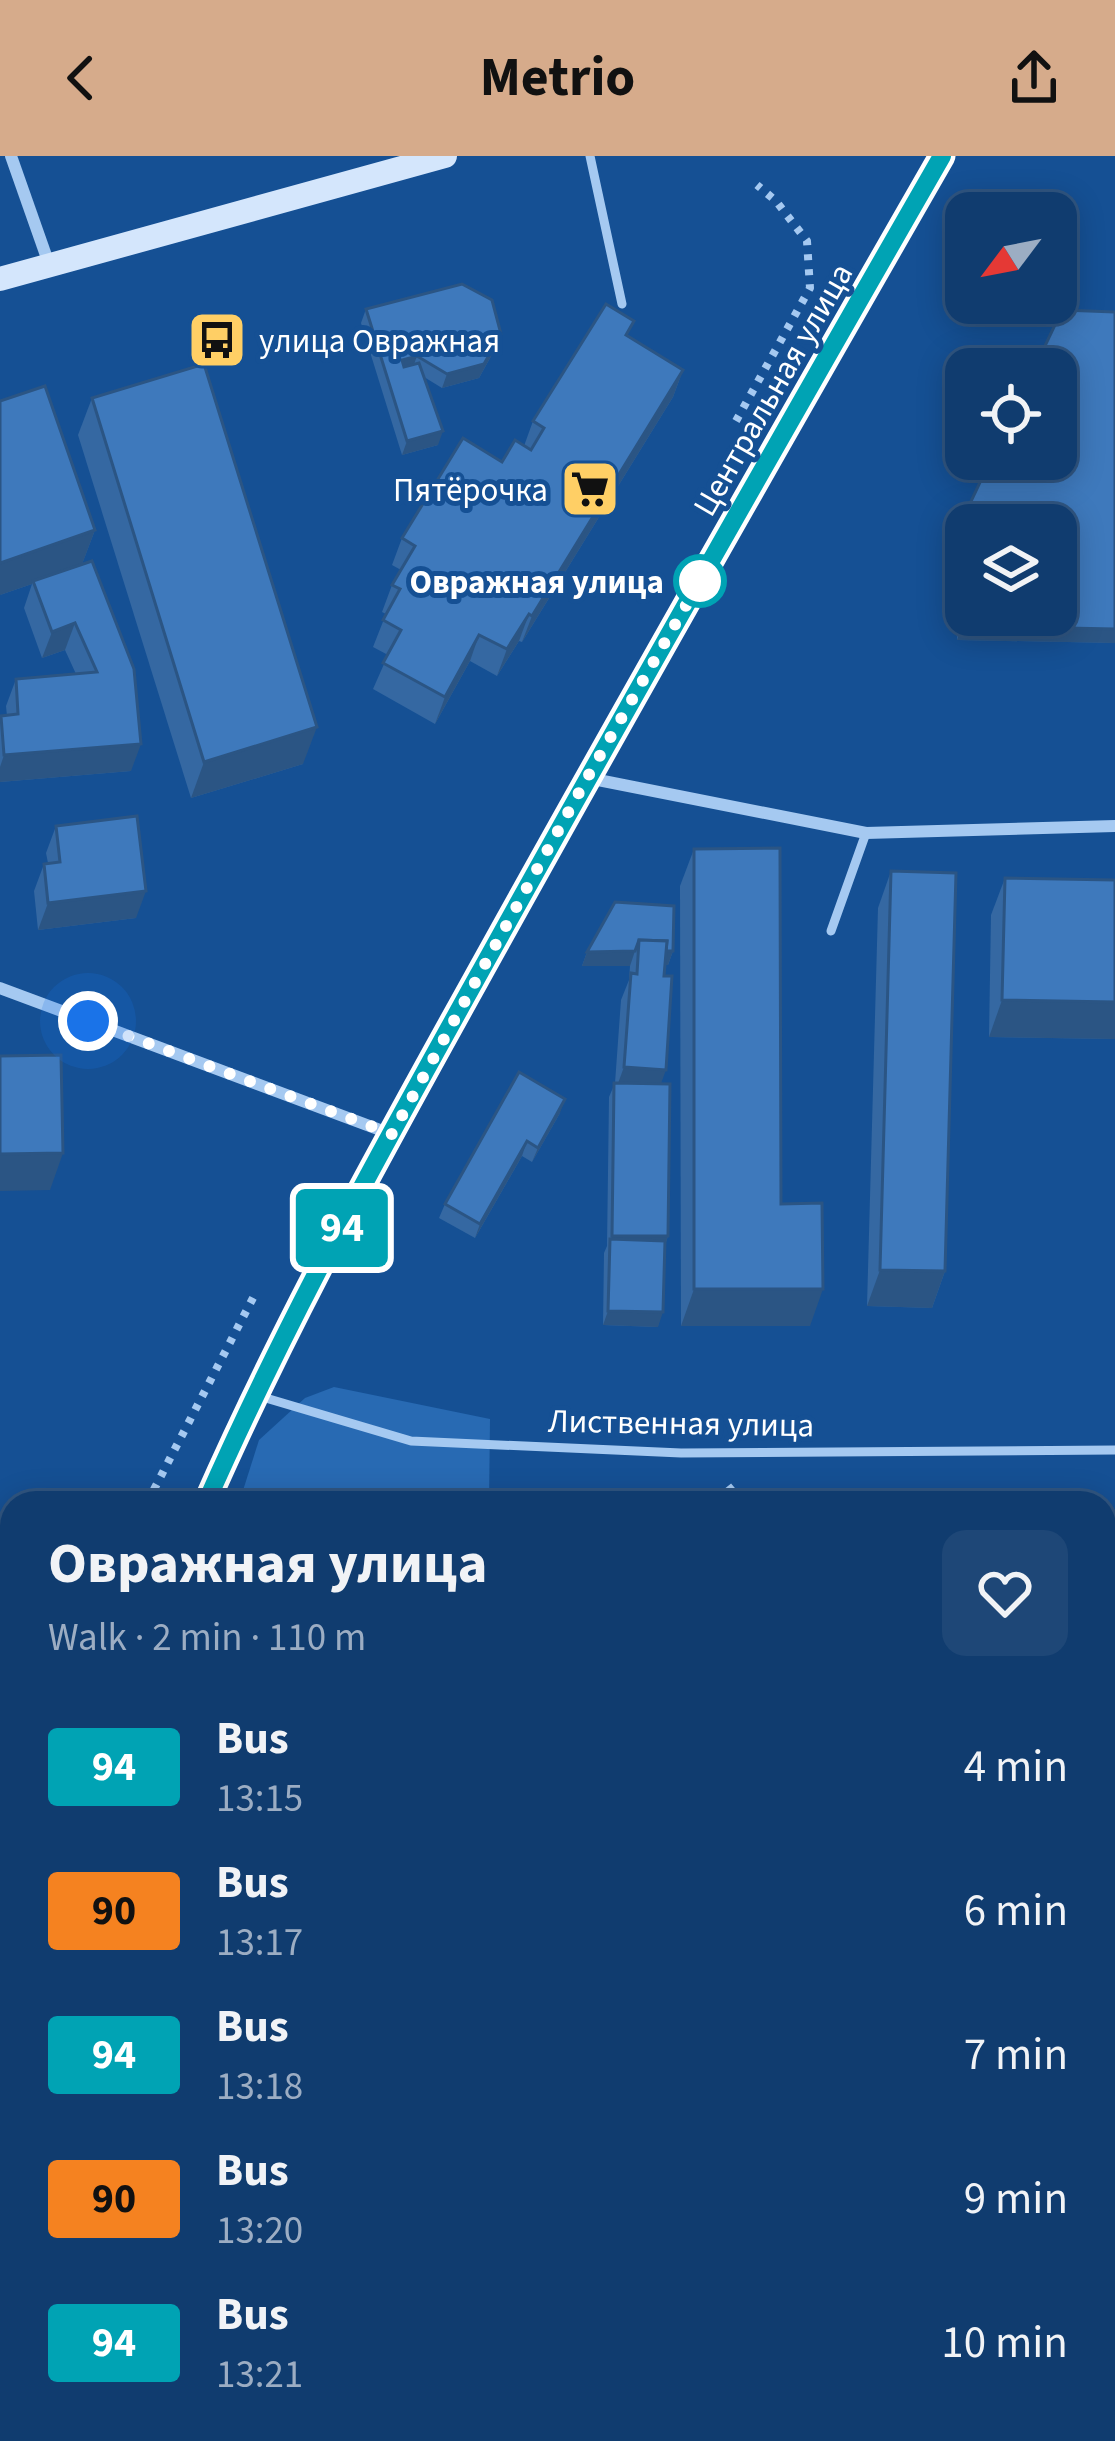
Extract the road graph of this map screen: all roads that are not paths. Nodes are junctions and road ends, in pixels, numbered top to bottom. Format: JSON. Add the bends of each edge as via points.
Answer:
{"nodes":[{"id":1,"x":11,"y":156,"type":"edge"},
{"id":2,"x":445,"y":156,"type":"edge"},
{"id":3,"x":590,"y":156,"type":"edge"},
{"id":4,"x":942,"y":156,"type":"edge"},
{"id":5,"x":49,"y":265,"type":"junction"},
{"id":6,"x":0,"y":279,"type":"edge"},
{"id":7,"x":622,"y":304,"type":"dead end"},
{"id":8,"x":587,"y":778,"type":"junction"},
{"id":9,"x":1115,"y":826,"type":"edge"},
{"id":10,"x":866,"y":833,"type":"junction"},
{"id":11,"x":831,"y":931,"type":"dead end"},
{"id":12,"x":0,"y":988,"type":"edge"},
{"id":13,"x":392,"y":1134,"type":"junction"},
{"id":14,"x":254,"y":1394,"type":"junction"},
{"id":15,"x":1115,"y":1450,"type":"edge"},
{"id":16,"x":211,"y":1491,"type":"edge"}],
"edges":[{"from":1,"to":5,"type":"street"},
{"from":2,"to":5,"type":"street"},
{"from":3,"to":7,"type":"lane"},
{"from":4,"to":8,"type":"street","name":"Центральная улица"},
{"from":5,"to":6,"type":"street"},
{"from":8,"to":10,"type":"street"},
{"from":8,"to":13,"type":"street","name":"Центральная улица"},
{"from":9,"to":10,"type":"street"},
{"from":10,"to":11,"type":"lane"},
{"from":12,"to":13,"type":"street"},
{"from":13,"to":14,"type":"street","name":"Центральная улица"},
{"from":14,"to":15,"type":"lane","name":"Лиственная улица","via":[[411,1442],[682,1453]]},
{"from":14,"to":16,"type":"street","name":"Центральная улица"}]}
